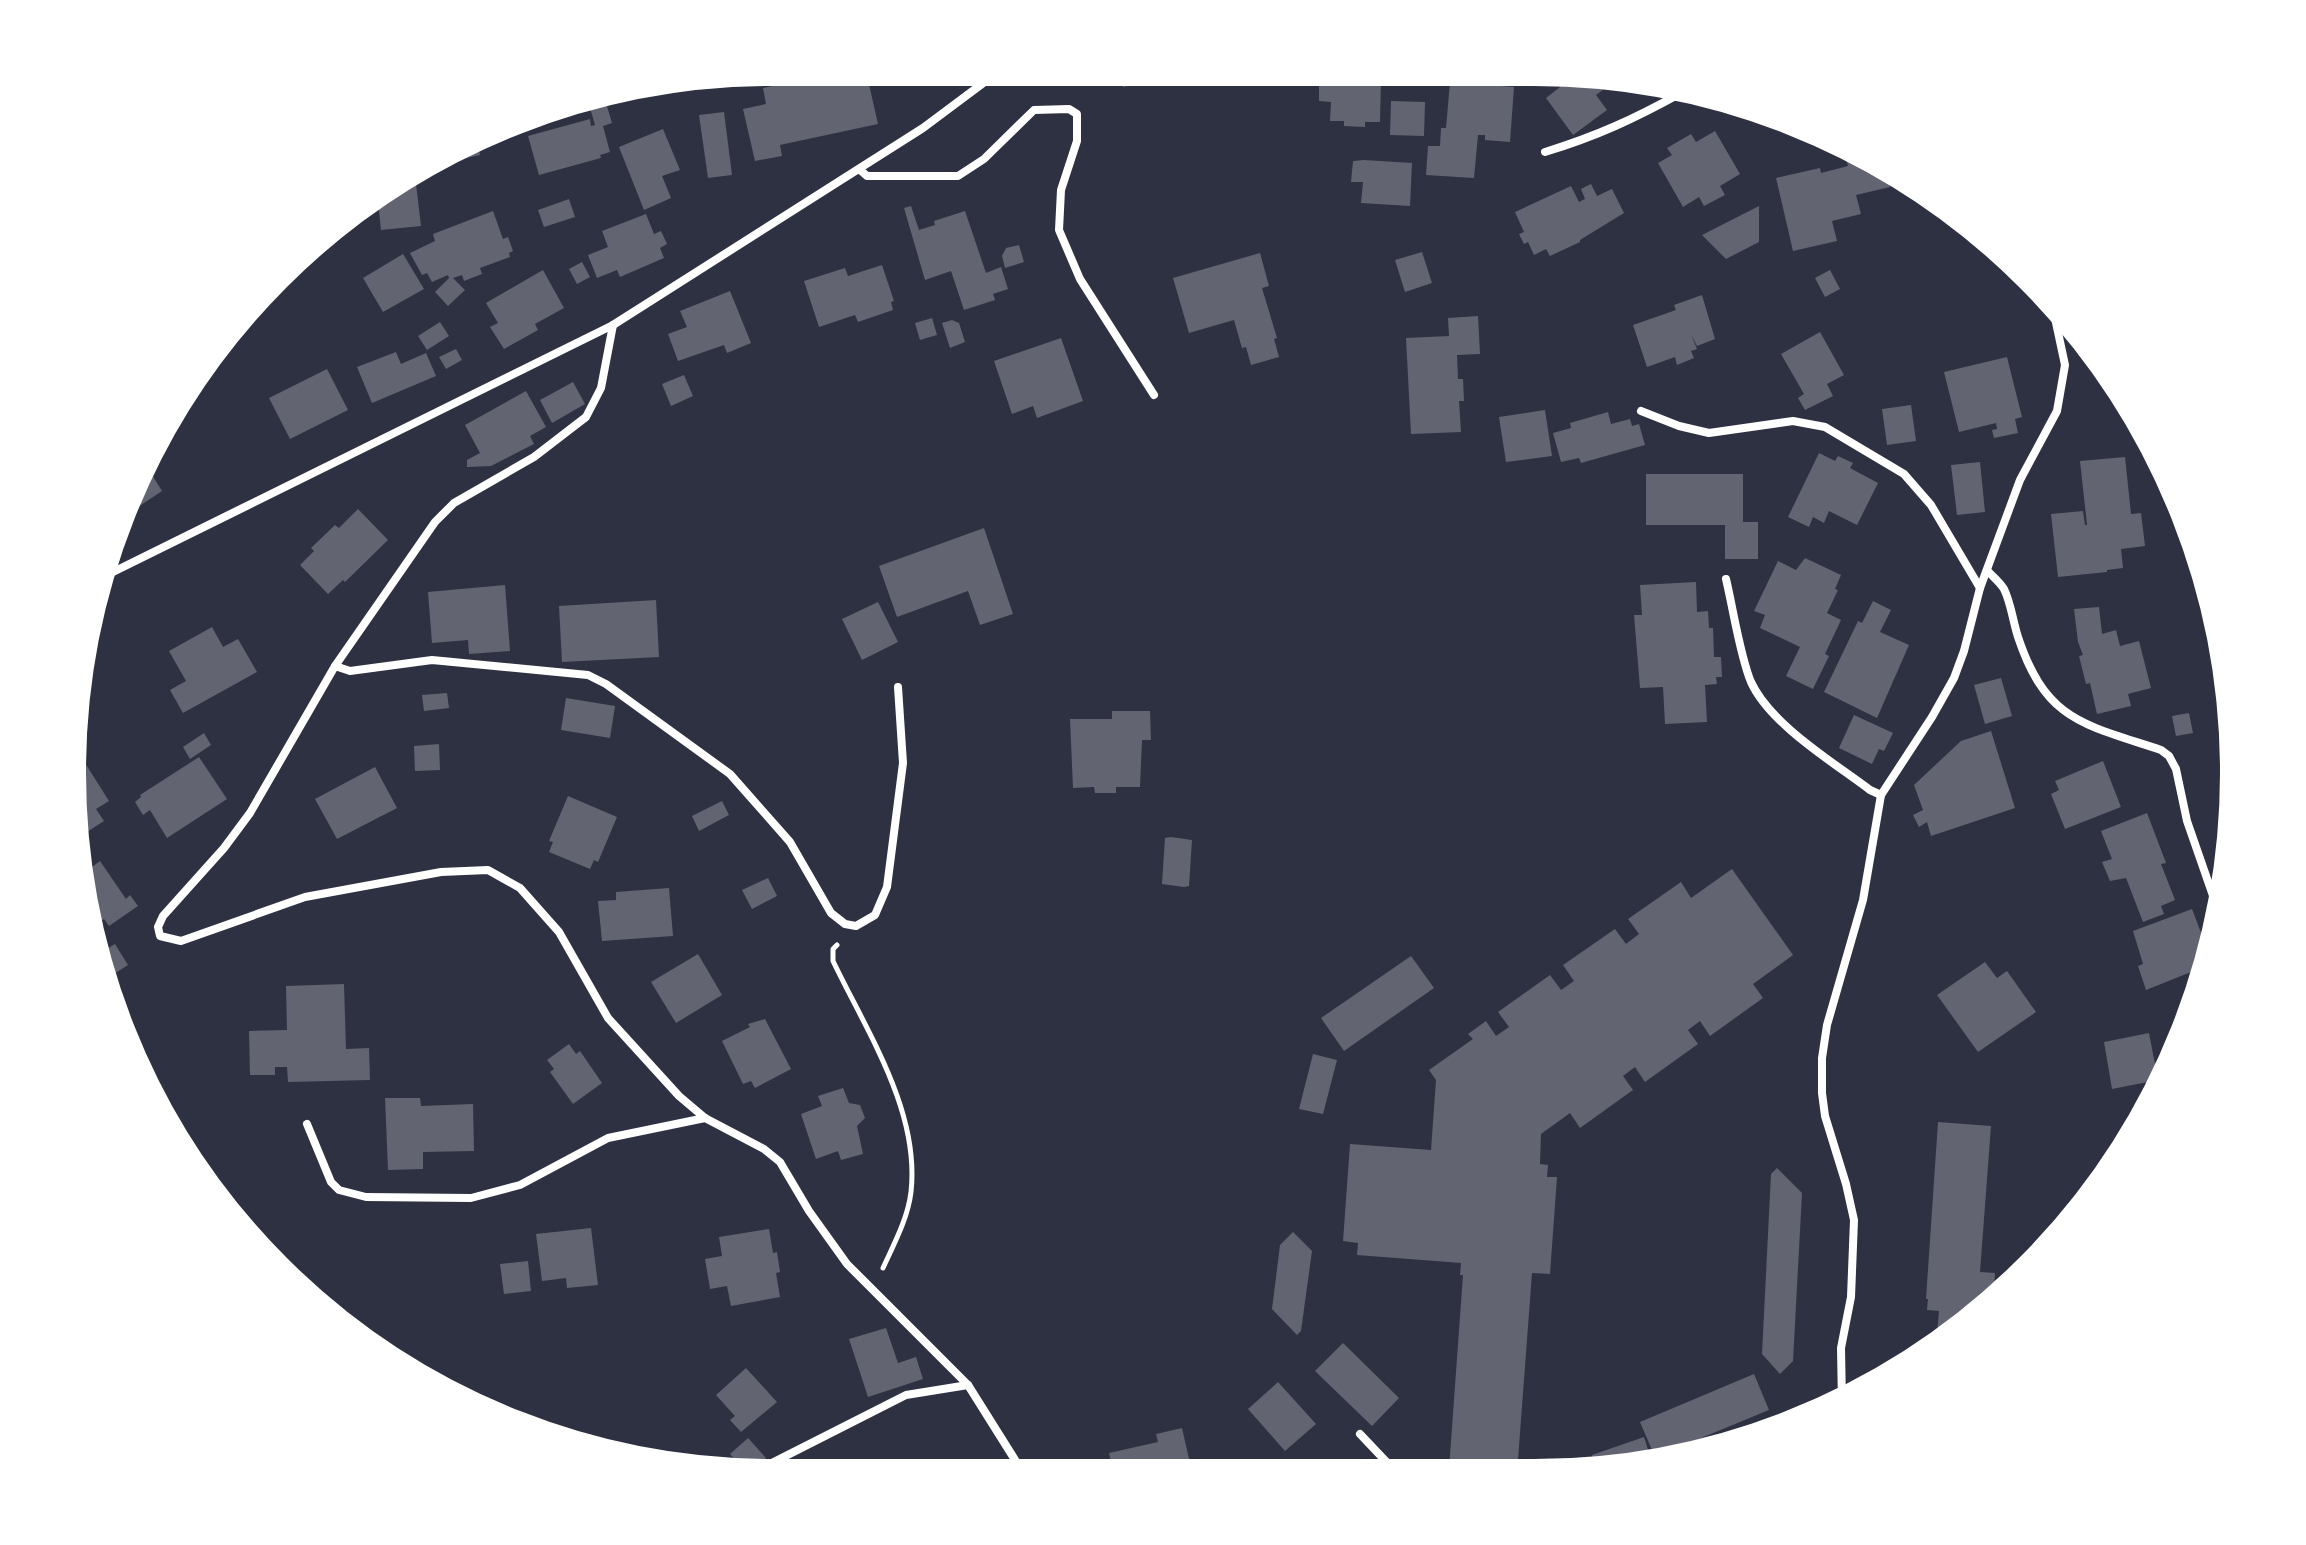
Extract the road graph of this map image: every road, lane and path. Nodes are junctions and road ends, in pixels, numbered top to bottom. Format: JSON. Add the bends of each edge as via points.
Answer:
{"nodes":[{"id":1,"x":983,"y":84,"type":"edge"},
{"id":2,"x":1672,"y":98,"type":"edge"},
{"id":3,"x":1545,"y":152,"type":"dead end"},
{"id":4,"x":859,"y":169,"type":"junction"},
{"id":5,"x":613,"y":325,"type":"junction"},
{"id":6,"x":2057,"y":326,"type":"edge"},
{"id":7,"x":1154,"y":395,"type":"dead end"},
{"id":8,"x":1641,"y":411,"type":"dead end"},
{"id":9,"x":1987,"y":570,"type":"junction"},
{"id":10,"x":114,"y":571,"type":"edge"},
{"id":11,"x":1726,"y":579,"type":"dead end"},
{"id":12,"x":1980,"y":588,"type":"junction"},
{"id":13,"x":335,"y":666,"type":"junction"},
{"id":14,"x":898,"y":687,"type":"dead end"},
{"id":15,"x":1881,"y":795,"type":"junction"},
{"id":16,"x":2211,"y":891,"type":"edge"},
{"id":17,"x":856,"y":926,"type":"junction"},
{"id":18,"x":705,"y":1118,"type":"junction"},
{"id":19,"x":307,"y":1124,"type":"dead end"},
{"id":20,"x":874,"y":1291,"type":"junction"},
{"id":21,"x":968,"y":1385,"type":"junction"},
{"id":22,"x":1842,"y":1388,"type":"edge"},
{"id":23,"x":1360,"y":1434,"type":"dead end"},
{"id":24,"x":776,"y":1461,"type":"edge"},
{"id":25,"x":1016,"y":1461,"type":"edge"},
{"id":26,"x":1386,"y":1461,"type":"edge"}],
"edges":[{"from":1,"to":4,"type":"street"},
{"from":2,"to":3,"type":"street","via":[[1597,136]]},
{"from":4,"to":5,"type":"street"},
{"from":4,"to":7,"type":"street","via":[[867,176],[958,176],[984,159],[1034,110],[1069,109],[1077,114],[1077,141],[1061,190],[1059,230],[1080,279]]},
{"from":5,"to":10,"type":"street"},
{"from":5,"to":13,"type":"street","via":[[601,388],[586,417],[534,457],[454,503],[435,522]]},
{"from":6,"to":9,"type":"street","via":[[2065,365],[2057,411],[2020,480]]},
{"from":8,"to":12,"type":"street","via":[[1709,433],[1793,421],[1825,427],[1904,474],[1931,505]]},
{"from":9,"to":12,"type":"street"},
{"from":9,"to":16,"type":"street","via":[[2003,587],[2029,667],[2052,702],[2096,729],[2169,756]]},
{"from":11,"to":15,"type":"street","via":[[1750,680],[1763,702],[1780,721]]},
{"from":12,"to":15,"type":"street","via":[[1954,678]]},
{"from":13,"to":17,"type":"street","via":[[350,671],[432,660],[588,675],[730,774],[790,842],[831,913]]},
{"from":13,"to":18,"type":"street","via":[[250,813],[163,916],[160,936],[181,941],[305,897],[441,872],[488,870],[520,888],[541,909],[608,1018]]},
{"from":14,"to":17,"type":"street","via":[[903,763],[887,887],[875,915]]},
{"from":15,"to":22,"type":"street","via":[[1863,900],[1822,1058],[1825,1116],[1854,1220]]},
{"from":17,"to":20,"type":"path","via":[[833,949],[833,961],[889,1077],[910,1140],[911,1193]]},
{"from":18,"to":19,"type":"street","via":[[608,1138],[520,1185],[471,1198],[366,1197],[339,1190]]},
{"from":18,"to":20,"type":"street","via":[[780,1162],[847,1264]]},
{"from":20,"to":21,"type":"street"},
{"from":21,"to":24,"type":"street","via":[[906,1395]]},
{"from":21,"to":25,"type":"street"},
{"from":23,"to":26,"type":"street"}]}
